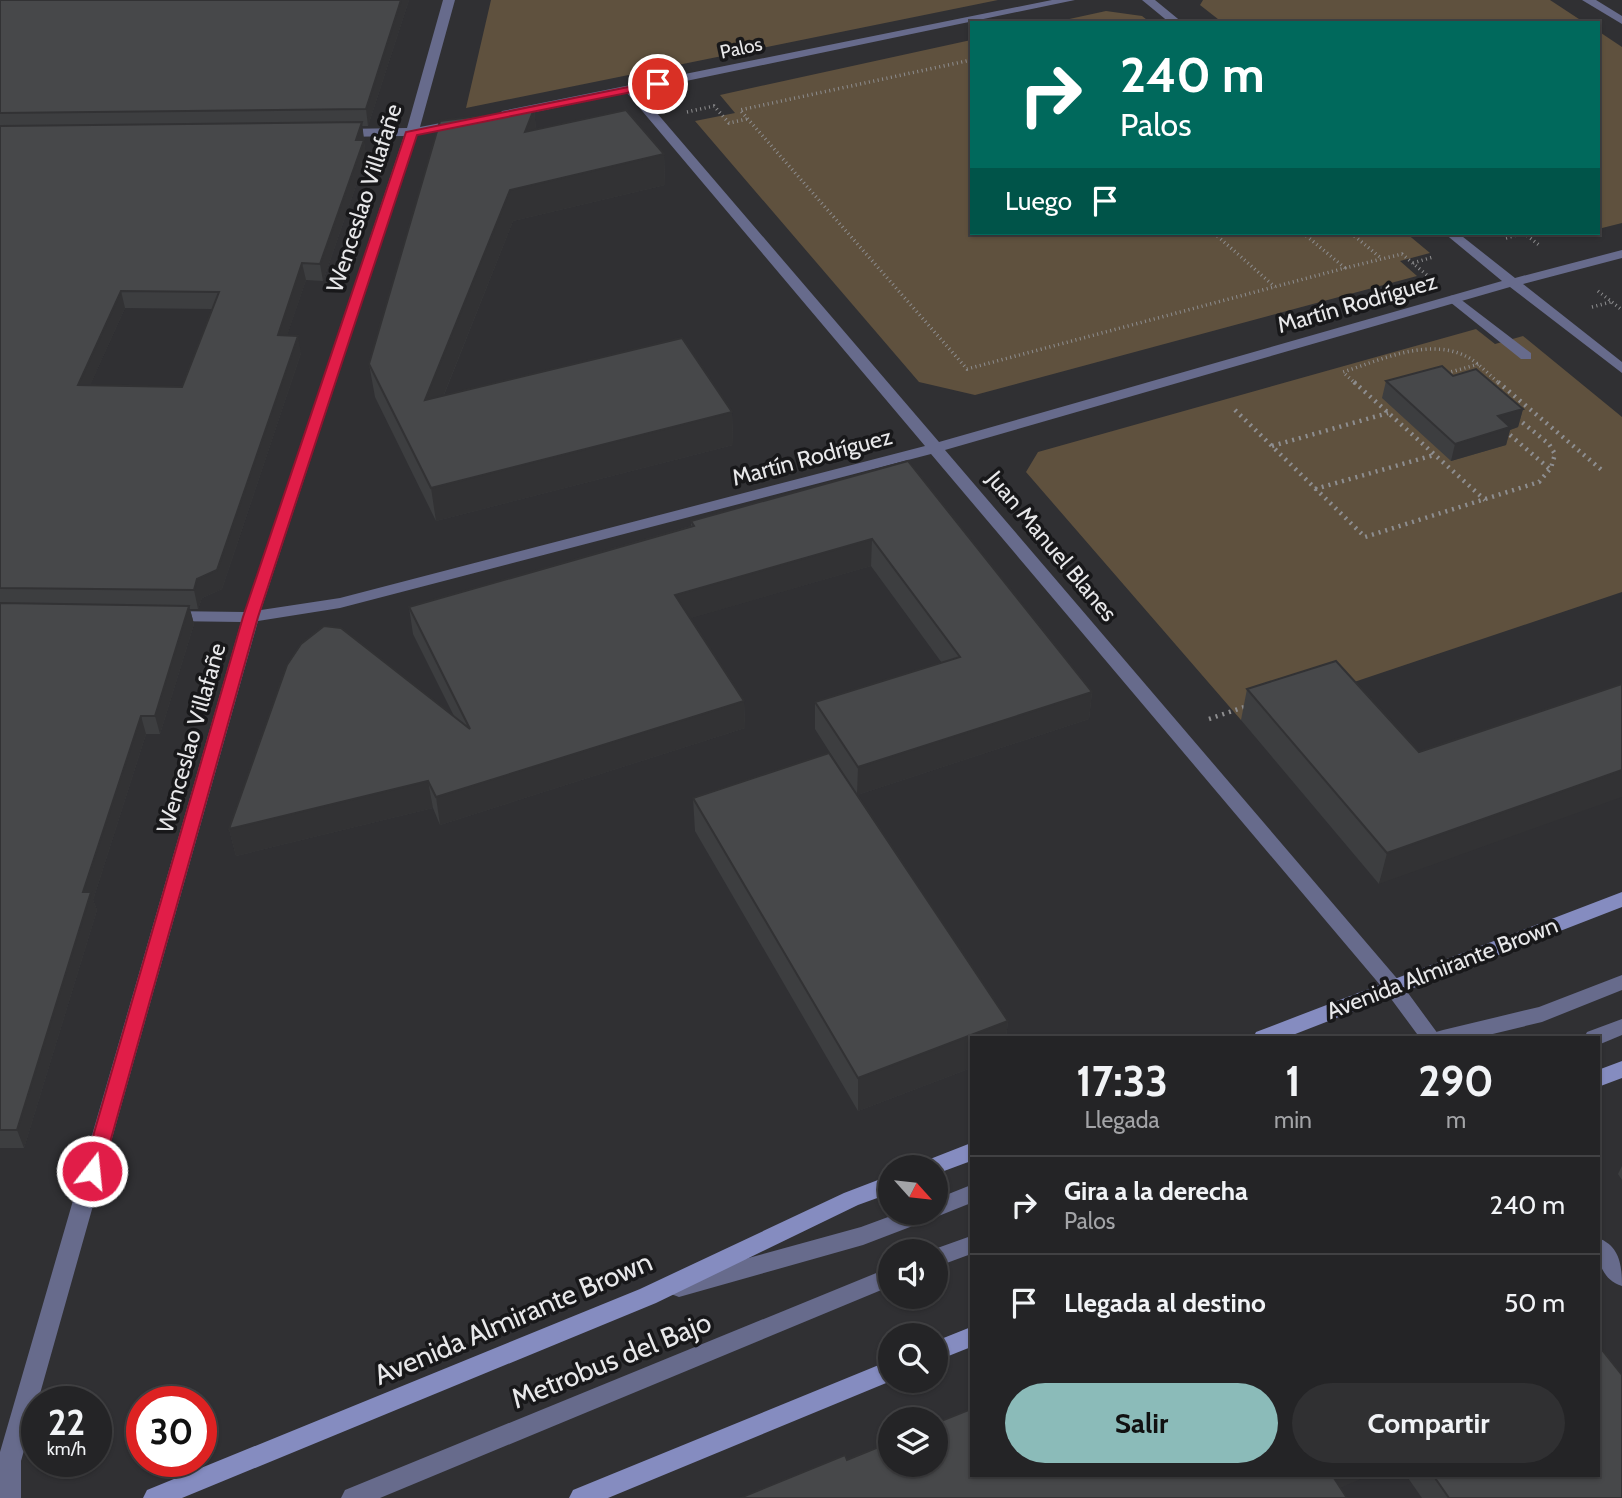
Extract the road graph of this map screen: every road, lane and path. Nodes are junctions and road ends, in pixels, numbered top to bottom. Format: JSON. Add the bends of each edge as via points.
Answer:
{"nodes":[{"id":1,"x":449,"y":0,"type":"edge"},
{"id":2,"x":1069,"y":0,"type":"edge"},
{"id":3,"x":1148,"y":0,"type":"edge"},
{"id":4,"x":1588,"y":0,"type":"edge"},
{"id":5,"x":1174,"y":21,"type":"edge"},
{"id":6,"x":1622,"y":21,"type":"edge"},
{"id":7,"x":970,"y":60,"type":"edge"},
{"id":8,"x":631,"y":90,"type":"junction"},
{"id":9,"x":494,"y":116,"type":"edge"},
{"id":10,"x":480,"y":119,"type":"edge"},
{"id":11,"x":655,"y":119,"type":"junction"},
{"id":12,"x":747,"y":119,"type":"junction"},
{"id":13,"x":412,"y":132,"type":"junction"},
{"id":14,"x":330,"y":133,"type":"edge"},
{"id":15,"x":1216,"y":235,"type":"edge"},
{"id":16,"x":1305,"y":235,"type":"edge"},
{"id":17,"x":1353,"y":235,"type":"edge"},
{"id":18,"x":1453,"y":235,"type":"edge"},
{"id":19,"x":1622,"y":254,"type":"edge"},
{"id":20,"x":1381,"y":259,"type":"junction"},
{"id":21,"x":1345,"y":268,"type":"junction"},
{"id":22,"x":1514,"y":282,"type":"junction"},
{"id":23,"x":1275,"y":287,"type":"junction"},
{"id":24,"x":1455,"y":299,"type":"junction"},
{"id":25,"x":1523,"y":354,"type":"joint"},
{"id":26,"x":1477,"y":365,"type":"junction"},
{"id":27,"x":1622,"y":369,"type":"edge"},
{"id":28,"x":1460,"y":370,"type":"junction"},
{"id":29,"x":1436,"y":377,"type":"edge"},
{"id":30,"x":1470,"y":378,"type":"edge"},
{"id":31,"x":1235,"y":410,"type":"dead end"},
{"id":32,"x":1510,"y":411,"type":"edge"},
{"id":33,"x":1388,"y":413,"type":"junction"},
{"id":34,"x":1510,"y":435,"type":"edge"},
{"id":35,"x":1272,"y":446,"type":"junction"},
{"id":36,"x":935,"y":449,"type":"junction"},
{"id":37,"x":1434,"y":454,"type":"junction"},
{"id":38,"x":1552,"y":471,"type":"junction"},
{"id":39,"x":1604,"y":472,"type":"dead end"},
{"id":40,"x":1315,"y":489,"type":"junction"},
{"id":41,"x":1485,"y":500,"type":"junction"},
{"id":42,"x":153,"y":616,"type":"edge"},
{"id":43,"x":251,"y":617,"type":"junction"},
{"id":44,"x":1258,"y":703,"type":"edge"},
{"id":45,"x":1175,"y":730,"type":"junction"},
{"id":46,"x":1622,"y":899,"type":"edge"},
{"id":47,"x":1622,"y":982,"type":"edge"},
{"id":48,"x":1393,"y":987,"type":"junction"},
{"id":49,"x":1622,"y":1027,"type":"edge"},
{"id":50,"x":1268,"y":1036,"type":"edge"},
{"id":51,"x":1430,"y":1036,"type":"edge"},
{"id":52,"x":1451,"y":1036,"type":"edge"},
{"id":53,"x":1599,"y":1036,"type":"edge"},
{"id":54,"x":1622,"y":1069,"type":"edge"},
{"id":55,"x":1600,"y":1078,"type":"edge"},
{"id":56,"x":970,"y":1152,"type":"edge"},
{"id":57,"x":948,"y":1161,"type":"edge"},
{"id":58,"x":878,"y":1189,"type":"edge"},
{"id":59,"x":970,"y":1194,"type":"edge"},
{"id":60,"x":948,"y":1203,"type":"edge"},
{"id":61,"x":892,"y":1225,"type":"edge"},
{"id":62,"x":970,"y":1245,"type":"edge"},
{"id":63,"x":1600,"y":1250,"type":"edge"},
{"id":64,"x":948,"y":1254,"type":"edge"},
{"id":65,"x":1622,"y":1277,"type":"edge"},
{"id":66,"x":878,"y":1281,"type":"edge"},
{"id":67,"x":648,"y":1296,"type":"junction"},
{"id":68,"x":970,"y":1337,"type":"edge"},
{"id":69,"x":948,"y":1346,"type":"edge"},
{"id":70,"x":878,"y":1375,"type":"edge"},
{"id":71,"x":9,"y":1498,"type":"edge"},
{"id":72,"x":155,"y":1498,"type":"edge"},
{"id":73,"x":353,"y":1498,"type":"edge"},
{"id":74,"x":581,"y":1498,"type":"edge"}],
"edges":[{"from":1,"to":13,"type":"street","name":"Wenceslao Villafañe"},
{"from":2,"to":8,"type":"street","name":"Palos"},
{"from":3,"to":5,"type":"street"},
{"from":4,"to":6,"type":"street"},
{"from":7,"to":12,"type":"path","via":[[740,110]]},
{"from":8,"to":9,"type":"street","name":"Palos"},
{"from":8,"to":11,"type":"street","name":"Juan Manuel Blanes"},
{"from":10,"to":13,"type":"street"},
{"from":11,"to":12,"type":"path","via":[[714,106],[729,123]]},
{"from":11,"to":36,"type":"street","name":"Juan Manuel Blanes"},
{"from":12,"to":23,"type":"path","via":[[967,369]]},
{"from":13,"to":14,"type":"street"},
{"from":13,"to":43,"type":"street","name":"Wenceslao Villafañe"},
{"from":15,"to":23,"type":"path"},
{"from":16,"to":21,"type":"path"},
{"from":17,"to":20,"type":"path"},
{"from":18,"to":22,"type":"street"},
{"from":19,"to":22,"type":"street","name":"Martín Rodríguez"},
{"from":20,"to":21,"type":"path"},
{"from":20,"to":24,"type":"path","via":[[1402,254]]},
{"from":21,"to":23,"type":"path"},
{"from":22,"to":24,"type":"street","name":"Martín Rodríguez"},
{"from":22,"to":27,"type":"street"},
{"from":24,"to":25,"type":"street"},
{"from":24,"to":36,"type":"street","name":"Martín Rodríguez"},
{"from":25,"to":26,"type":"path"},
{"from":26,"to":28,"type":"path"},
{"from":26,"to":33,"type":"path","via":[[1461,353],[1433,347],[1343,372]]},
{"from":26,"to":39,"type":"path"},
{"from":28,"to":29,"type":"path"},
{"from":28,"to":30,"type":"path"},
{"from":31,"to":35,"type":"path"},
{"from":32,"to":38,"type":"path","via":[[1549,444],[1555,454]]},
{"from":33,"to":35,"type":"path"},
{"from":33,"to":37,"type":"path"},
{"from":34,"to":38,"type":"path"},
{"from":35,"to":40,"type":"path"},
{"from":36,"to":43,"type":"street","name":"Martín Rodríguez","via":[[340,603]]},
{"from":36,"to":45,"type":"street","name":"Juan Manuel Blanes"},
{"from":37,"to":40,"type":"path"},
{"from":37,"to":41,"type":"path"},
{"from":38,"to":41,"type":"path","via":[[1535,485]]},
{"from":40,"to":41,"type":"path","via":[[1365,537]]},
{"from":42,"to":43,"type":"street","name":"Martín Rodríguez"},
{"from":43,"to":71,"type":"street","name":"Wenceslao Villafañe","via":[[9,1461]]},
{"from":44,"to":45,"type":"path"},
{"from":45,"to":48,"type":"street","name":"Juan Manuel Blanes"},
{"from":46,"to":48,"type":"main road","name":"Avenida Almirante Brown"},
{"from":47,"to":52,"type":"street","via":[[1542,1014]]},
{"from":48,"to":50,"type":"main road","name":"Avenida Almirante Brown"},
{"from":48,"to":51,"type":"street","name":"Juan Manuel Blanes"},
{"from":49,"to":53,"type":"street"},
{"from":54,"to":55,"type":"main road"},
{"from":56,"to":57,"type":"main road"},
{"from":58,"to":67,"type":"main road","name":"Avenida Almirante Brown"},
{"from":59,"to":60,"type":"street"},
{"from":61,"to":67,"type":"street","name":"Metrobus del Bajo"},
{"from":62,"to":64,"type":"street"},
{"from":63,"to":65,"type":"street"},
{"from":66,"to":73,"type":"street","name":"Metrobus del Bajo"},
{"from":67,"to":72,"type":"main road","name":"Avenida Almirante Brown"},
{"from":68,"to":69,"type":"main road"},
{"from":70,"to":74,"type":"main road"}]}
